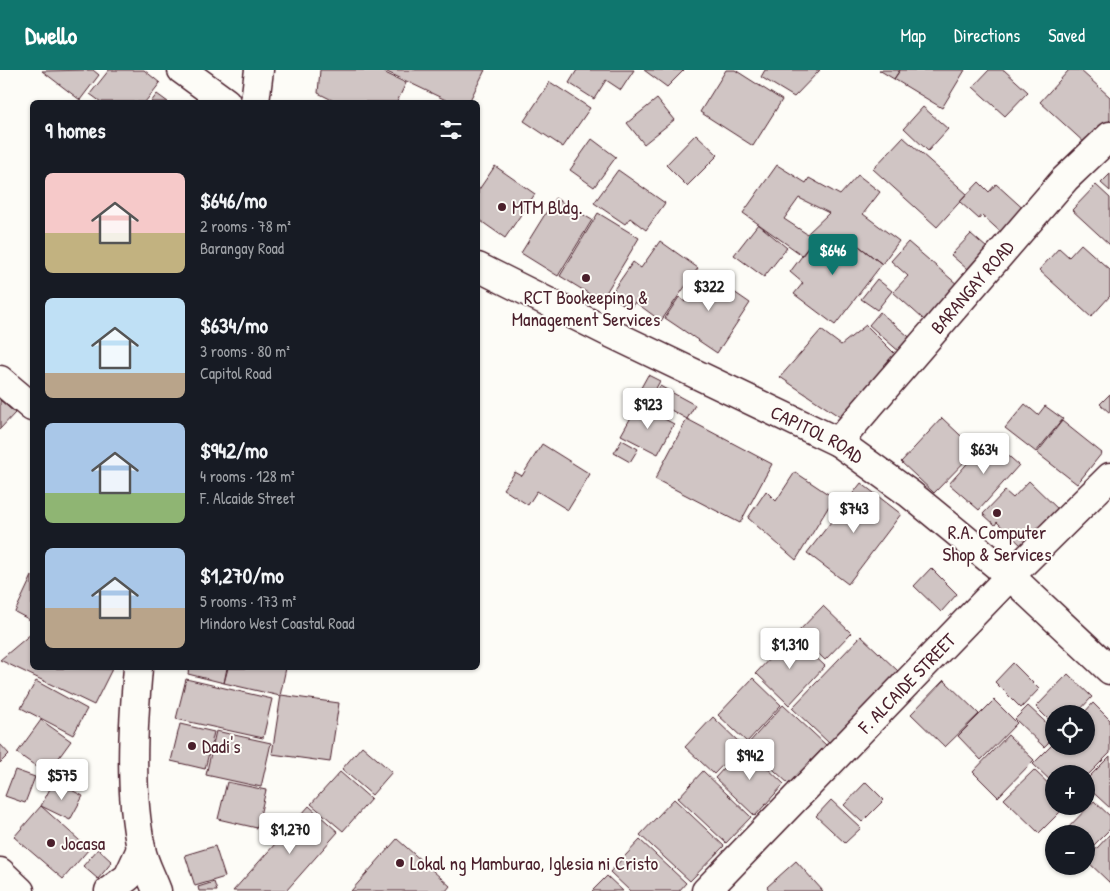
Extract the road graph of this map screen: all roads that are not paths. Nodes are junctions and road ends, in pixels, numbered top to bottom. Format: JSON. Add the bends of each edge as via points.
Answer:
{"nodes":[{"id":1,"x":182,"y":70,"type":"edge"},
{"id":2,"x":259,"y":70,"type":"edge"},
{"id":3,"x":223,"y":100,"type":"edge"},
{"id":4,"x":255,"y":100,"type":"edge"},
{"id":5,"x":1110,"y":136,"type":"edge"},
{"id":6,"x":480,"y":268,"type":"edge"},
{"id":7,"x":0,"y":380,"type":"edge"},
{"id":8,"x":30,"y":405,"type":"edge"},
{"id":9,"x":838,"y":442,"type":"junction"},
{"id":10,"x":1110,"y":477,"type":"edge"},
{"id":11,"x":1010,"y":576,"type":"junction"},
{"id":12,"x":138,"y":670,"type":"edge"},
{"id":13,"x":1110,"y":670,"type":"edge"},
{"id":14,"x":141,"y":849,"type":"junction"},
{"id":15,"x":0,"y":872,"type":"edge"},
{"id":16,"x":20,"y":891,"type":"edge"},
{"id":17,"x":109,"y":891,"type":"edge"},
{"id":18,"x":157,"y":891,"type":"edge"},
{"id":19,"x":706,"y":891,"type":"edge"}],
"edges":[{"from":1,"to":3,"type":"street"},
{"from":2,"to":4,"type":"street"},
{"from":5,"to":9,"type":"street","name":"BARANGAY ROAD","via":[[1065,179]]},
{"from":6,"to":9,"type":"street","name":"CAPITOL ROAD"},
{"from":7,"to":8,"type":"street"},
{"from":9,"to":11,"type":"street","name":"CAPITOL ROAD","via":[[910,494]]},
{"from":10,"to":11,"type":"street","name":"F. ALCAIDE STREET"},
{"from":11,"to":13,"type":"street","name":"CAPITOL ROAD"},
{"from":11,"to":19,"type":"street","name":"F. ALCAIDE STREET"},
{"from":12,"to":14,"type":"street","via":[[134,722]]},
{"from":14,"to":17,"type":"street","via":[[128,877]]},
{"from":14,"to":18,"type":"street"},
{"from":15,"to":16,"type":"street"}]}
